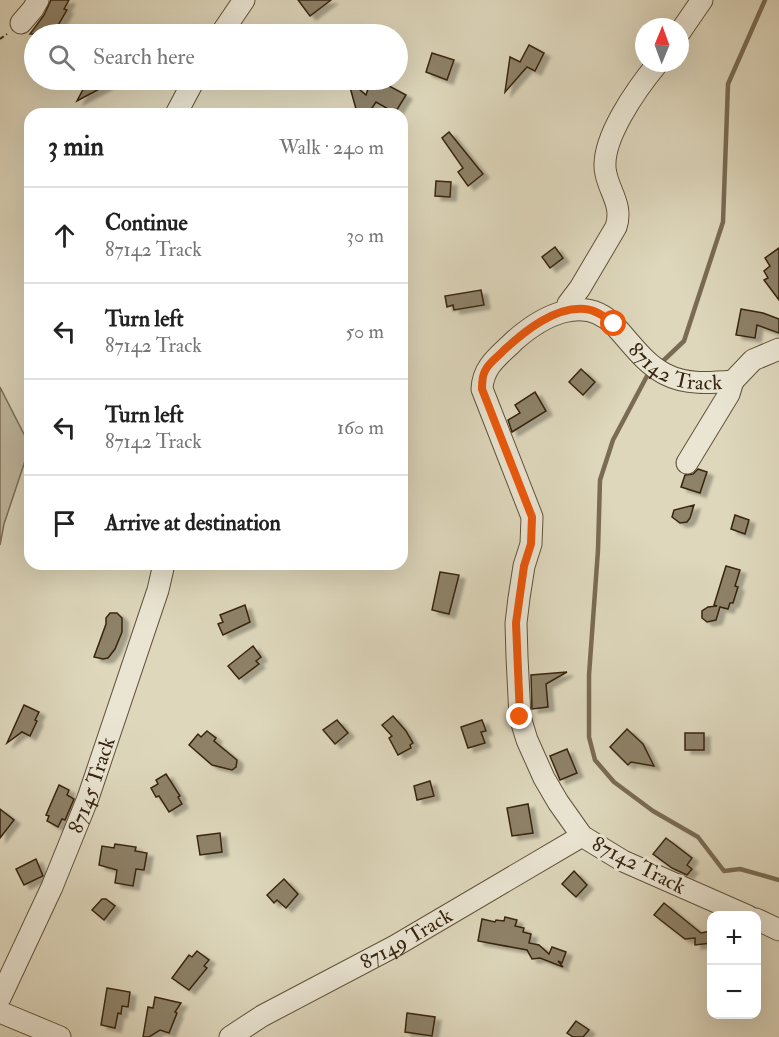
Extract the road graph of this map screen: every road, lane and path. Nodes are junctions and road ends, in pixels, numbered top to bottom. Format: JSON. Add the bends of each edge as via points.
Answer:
{"nodes":[{"id":1,"x":38,"y":0,"type":"edge"},
{"id":2,"x":244,"y":0,"type":"edge"},
{"id":3,"x":702,"y":0,"type":"edge"},
{"id":4,"x":689,"y":19,"type":"edge"},
{"id":5,"x":21,"y":23,"type":"dead end"},
{"id":6,"x":228,"y":24,"type":"edge"},
{"id":7,"x":651,"y":72,"type":"edge"},
{"id":8,"x":189,"y":90,"type":"edge"},
{"id":9,"x":179,"y":108,"type":"edge"},
{"id":10,"x":567,"y":310,"type":"junction"},
{"id":11,"x":779,"y":349,"type":"edge"},
{"id":12,"x":733,"y":381,"type":"junction"},
{"id":13,"x":687,"y":463,"type":"dead end"},
{"id":14,"x":163,"y":570,"type":"edge"},
{"id":15,"x":582,"y":836,"type":"junction"},
{"id":16,"x":739,"y":911,"type":"edge"},
{"id":17,"x":761,"y":921,"type":"edge"},
{"id":18,"x":779,"y":930,"type":"edge"},
{"id":19,"x":0,"y":998,"type":"edge"},
{"id":20,"x":0,"y":1012,"type":"edge"},
{"id":21,"x":60,"y":1037,"type":"edge"},
{"id":22,"x":230,"y":1037,"type":"edge"}],
"edges":[{"from":1,"to":5,"type":"street"},
{"from":2,"to":6,"type":"street"},
{"from":3,"to":4,"type":"street"},
{"from":7,"to":10,"type":"street","via":[[630,99],[607,147],[605,168],[619,219]]},
{"from":8,"to":9,"type":"street"},
{"from":10,"to":12,"type":"street","name":"87142 Track","via":[[599,313],[614,324],[648,363],[672,377],[710,383]]},
{"from":10,"to":15,"type":"street","name":"87142 Track","via":[[532,327],[497,357],[484,372],[482,389],[532,517],[531,544],[516,623],[520,717],[544,778]]},
{"from":11,"to":12,"type":"street","name":"87142 Track","via":[[753,360]]},
{"from":12,"to":13,"type":"street"},
{"from":14,"to":19,"type":"street","name":"87145 Track","via":[[88,798]]},
{"from":15,"to":16,"type":"street","name":"87142 Track","via":[[622,861]]},
{"from":15,"to":22,"type":"street","name":"87149 Track"},
{"from":17,"to":18,"type":"street"},
{"from":20,"to":21,"type":"street"}]}
